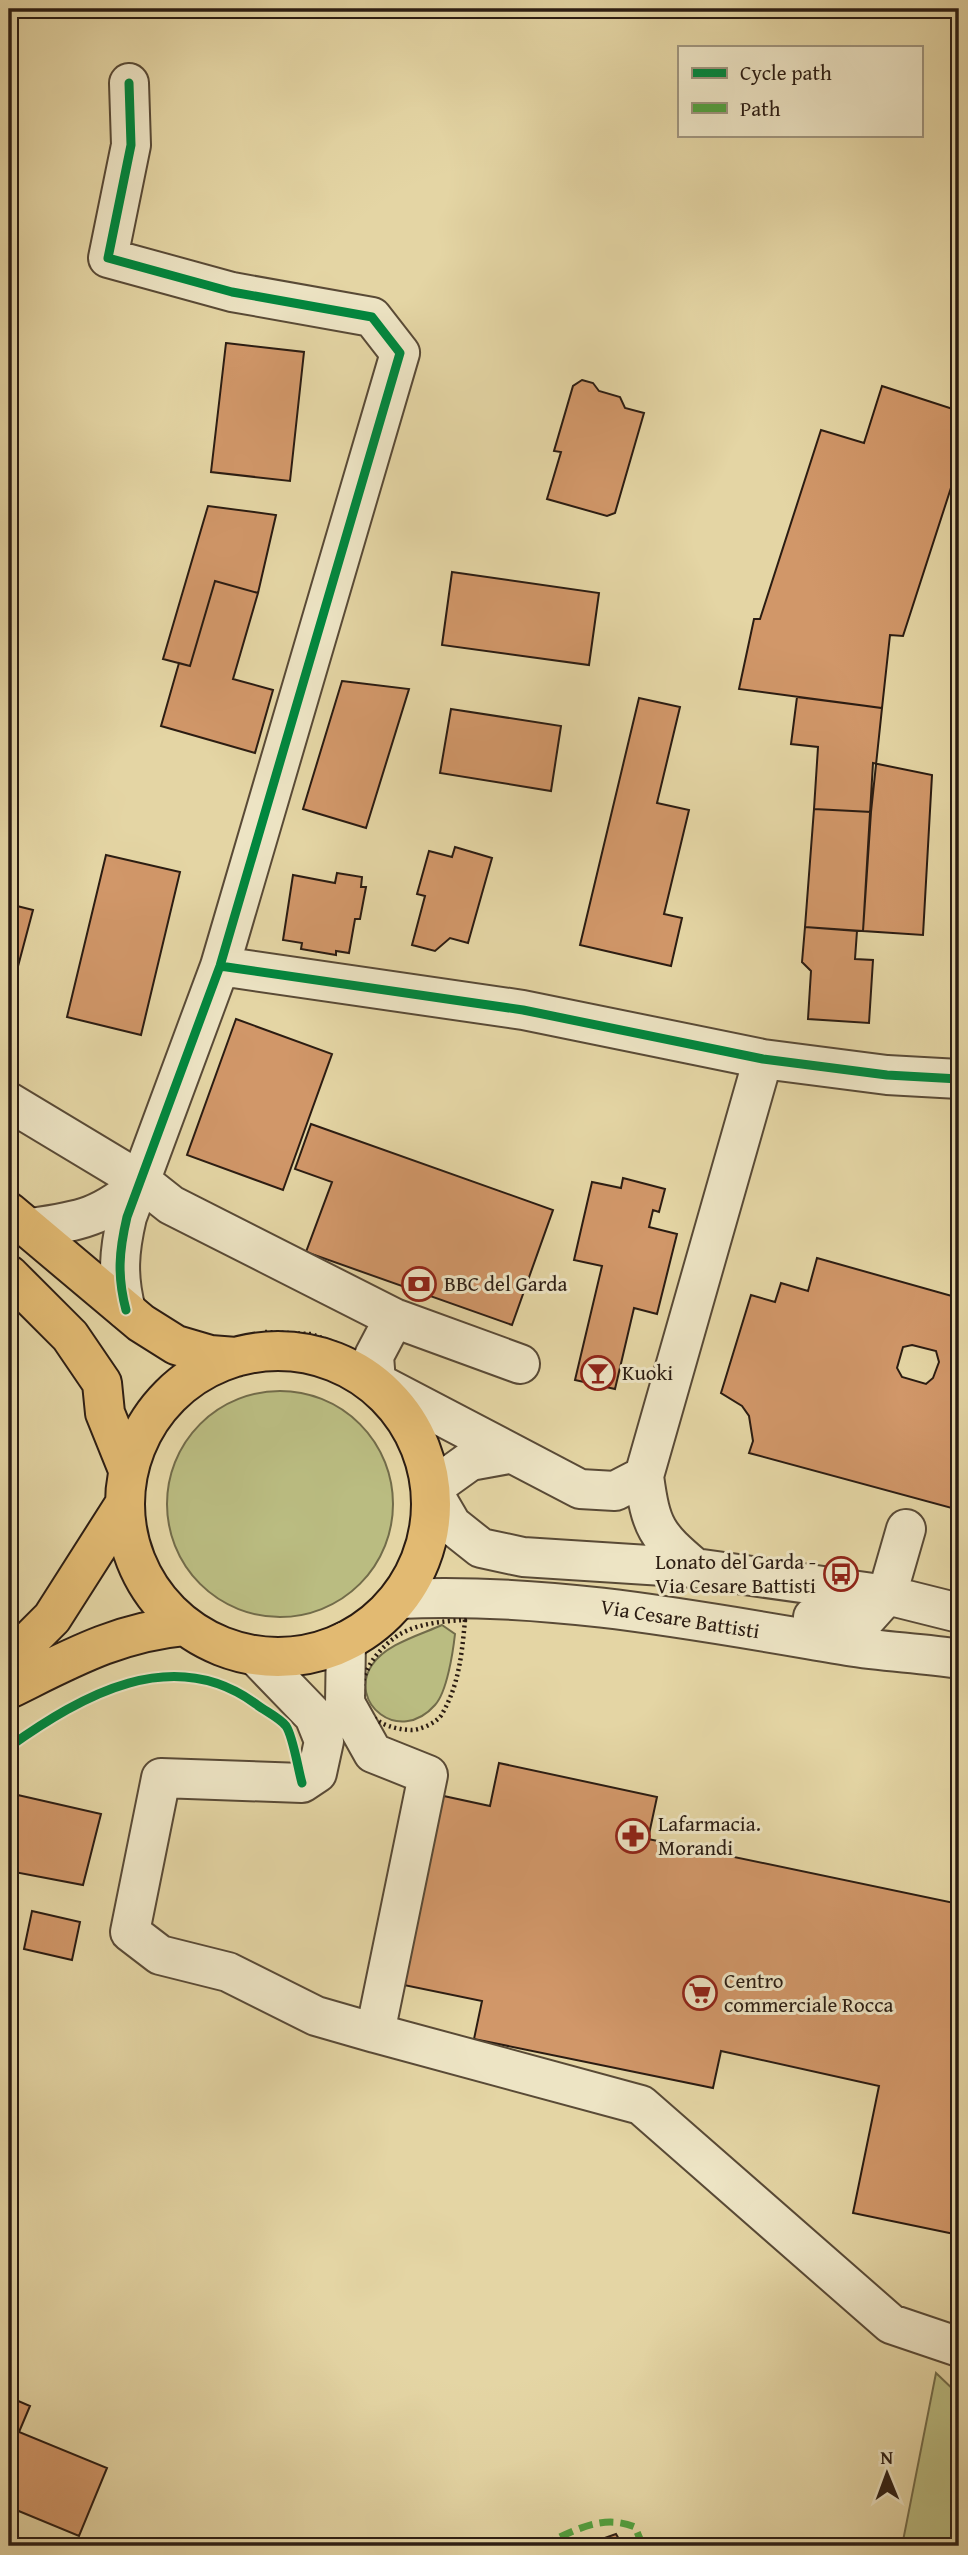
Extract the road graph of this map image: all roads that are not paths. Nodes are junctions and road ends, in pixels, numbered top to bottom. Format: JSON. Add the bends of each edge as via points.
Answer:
{"nodes":[{"id":1,"x":129,"y":83,"type":"dead end"},
{"id":2,"x":220,"y":966,"type":"junction"},
{"id":3,"x":763,"y":1059,"type":"junction"},
{"id":4,"x":959,"y":1079,"type":"edge"},
{"id":5,"x":9,"y":1102,"type":"edge"},
{"id":6,"x":142,"y":1182,"type":"junction"},
{"id":7,"x":20,"y":1220,"type":"edge"},
{"id":8,"x":9,"y":1275,"type":"edge"},
{"id":9,"x":126,"y":1310,"type":"junction"},
{"id":10,"x":394,"y":1318,"type":"junction"},
{"id":11,"x":247,"y":1344,"type":"junction"},
{"id":12,"x":520,"y":1364,"type":"dead end"},
{"id":13,"x":375,"y":1369,"type":"junction"},
{"id":14,"x":509,"y":1454,"type":"junction"},
{"id":15,"x":644,"y":1476,"type":"junction"},
{"id":16,"x":126,"y":1488,"type":"junction"},
{"id":17,"x":431,"y":1489,"type":"junction"},
{"id":18,"x":906,"y":1529,"type":"dead end"},
{"id":19,"x":695,"y":1568,"type":"junction"},
{"id":20,"x":887,"y":1595,"type":"junction"},
{"id":21,"x":399,"y":1599,"type":"junction"},
{"id":22,"x":959,"y":1613,"type":"edge"},
{"id":23,"x":693,"y":1619,"type":"junction"},
{"id":24,"x":184,"y":1626,"type":"junction"},
{"id":25,"x":346,"y":1641,"type":"junction"},
{"id":26,"x":256,"y":1656,"type":"junction"},
{"id":27,"x":959,"y":1659,"type":"edge"},
{"id":28,"x":9,"y":1661,"type":"edge"},
{"id":29,"x":9,"y":1689,"type":"edge"},
{"id":30,"x":375,"y":2033,"type":"junction"},
{"id":31,"x":959,"y":2347,"type":"edge"}],
"edges":[{"from":1,"to":2,"type":"street","via":[[131,145],[108,258],[232,292],[372,317],[400,353]]},
{"from":2,"to":3,"type":"street","via":[[523,1010]]},
{"from":2,"to":6,"type":"street"},
{"from":3,"to":4,"type":"street"},
{"from":3,"to":15,"type":"street"},
{"from":5,"to":6,"type":"street"},
{"from":6,"to":7,"type":"street","via":[[118,1204],[80,1221]]},
{"from":6,"to":9,"type":"street","via":[[118,1253]]},
{"from":6,"to":10,"type":"street","via":[[171,1205]]},
{"from":7,"to":9,"type":"main road"},
{"from":8,"to":16,"type":"main road","via":[[70,1336],[102,1383],[105,1413]]},
{"from":9,"to":11,"type":"main road","via":[[176,1345],[210,1355]]},
{"from":10,"to":12,"type":"street"},
{"from":10,"to":13,"type":"street"},
{"from":11,"to":13,"type":"main road"},
{"from":11,"to":16,"type":"main road","via":[[186,1381],[166,1400],[144,1429]]},
{"from":13,"to":14,"type":"street"},
{"from":13,"to":17,"type":"main road","via":[[422,1451]]},
{"from":14,"to":15,"type":"street","via":[[580,1489],[615,1491]]},
{"from":14,"to":17,"type":"street","via":[[470,1461]]},
{"from":15,"to":19,"type":"street","via":[[649,1514],[662,1539]]},
{"from":16,"to":24,"type":"main road","via":[[128,1539],[140,1573],[159,1602]]},
{"from":16,"to":28,"type":"main road","via":[[52,1618]]},
{"from":17,"to":19,"type":"street","via":[[452,1525],[481,1548],[523,1557]]},
{"from":17,"to":21,"type":"main road","via":[[430,1528],[419,1565]]},
{"from":18,"to":20,"type":"street"},
{"from":19,"to":20,"type":"street"},
{"from":20,"to":22,"type":"street"},
{"from":20,"to":23,"type":"street","via":[[861,1624],[722,1604]]},
{"from":21,"to":23,"type":"street","name":"Via Cesare Battisti","via":[[470,1596]]},
{"from":21,"to":25,"type":"main road","via":[[368,1629]]},
{"from":23,"to":27,"type":"street","name":"Via Cesare Battisti","via":[[853,1647]]},
{"from":24,"to":26,"type":"main road","via":[[218,1646]]},
{"from":24,"to":29,"type":"main road","via":[[115,1638]]},
{"from":25,"to":26,"type":"main road","via":[[293,1657]]},
{"from":25,"to":30,"type":"street","via":[[345,1703],[373,1753],[428,1774]]},
{"from":26,"to":30,"type":"street","via":[[314,1716],[324,1741],[317,1773],[302,1783],[161,1778],[130,1933],[160,1955],[228,1972],[316,2016]]},
{"from":30,"to":31,"type":"street","via":[[640,2105],[891,2324]]}]}
